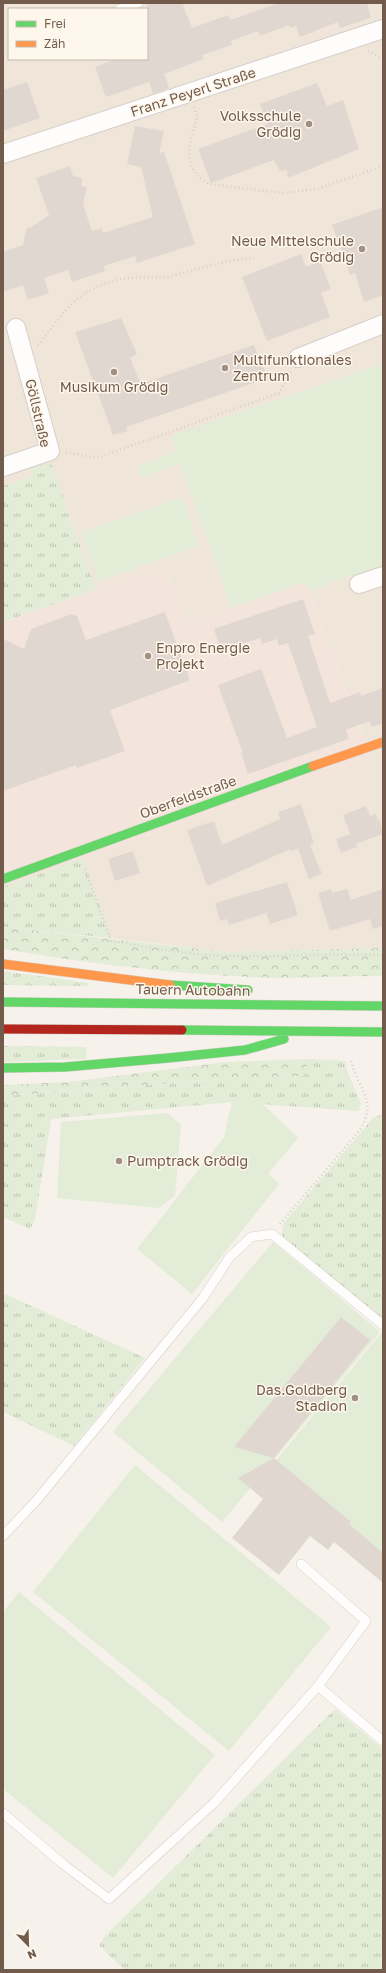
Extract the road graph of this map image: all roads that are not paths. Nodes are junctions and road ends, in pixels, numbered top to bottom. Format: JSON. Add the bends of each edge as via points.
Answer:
{"nodes":[{"id":1,"x":138,"y":3,"type":"edge"},
{"id":2,"x":123,"y":8,"type":"edge"},
{"id":3,"x":383,"y":29,"type":"edge"},
{"id":4,"x":3,"y":154,"type":"edge"},
{"id":5,"x":383,"y":324,"type":"edge"},
{"id":6,"x":16,"y":328,"type":"dead end"},
{"id":7,"x":298,"y":358,"type":"road end"},
{"id":8,"x":3,"y":467,"type":"edge"},
{"id":9,"x":383,"y":576,"type":"edge"},
{"id":10,"x":359,"y":584,"type":"dead end"},
{"id":11,"x":383,"y":742,"type":"edge"},
{"id":12,"x":3,"y":879,"type":"edge"},
{"id":13,"x":3,"y":964,"type":"edge"},
{"id":14,"x":256,"y":990,"type":"dead end"},
{"id":15,"x":331,"y":996,"type":"dead end"},
{"id":16,"x":3,"y":1002,"type":"edge"},
{"id":17,"x":378,"y":1006,"type":"edge"},
{"id":18,"x":3,"y":1029,"type":"edge"},
{"id":19,"x":312,"y":1032,"type":"junction"},
{"id":20,"x":383,"y":1032,"type":"edge"},
{"id":21,"x":3,"y":1068,"type":"edge"},
{"id":22,"x":383,"y":1325,"type":"edge"},
{"id":23,"x":3,"y":1536,"type":"edge"},
{"id":24,"x":301,"y":1564,"type":"dead end"},
{"id":25,"x":318,"y":1686,"type":"junction"},
{"id":26,"x":383,"y":1741,"type":"edge"},
{"id":27,"x":3,"y":1813,"type":"edge"}],
"edges":[{"from":1,"to":2,"type":"lane"},
{"from":3,"to":4,"type":"street","name":"Franz Peyerl Straße"},
{"from":5,"to":7,"type":"street"},
{"from":6,"to":8,"type":"street","name":"Göllstraße","via":[[50,451]]},
{"from":9,"to":10,"type":"street"},
{"from":11,"to":12,"type":"main road","name":"Oberfeldstraße"},
{"from":13,"to":14,"type":"main road","via":[[171,985]]},
{"from":15,"to":17,"type":"main road"},
{"from":16,"to":17,"type":"main road","name":"Tauern Autobahn"},
{"from":18,"to":19,"type":"main road"},
{"from":19,"to":20,"type":"main road"},
{"from":19,"to":21,"type":"main road","via":[[245,1050],[65,1067]]},
{"from":22,"to":23,"type":"lane","via":[[272,1234],[251,1237],[229,1258],[198,1304],[36,1501]]},
{"from":24,"to":25,"type":"lane","via":[[366,1621]]},
{"from":25,"to":26,"type":"lane"},
{"from":25,"to":27,"type":"lane","via":[[214,1802],[109,1899]]}]}
